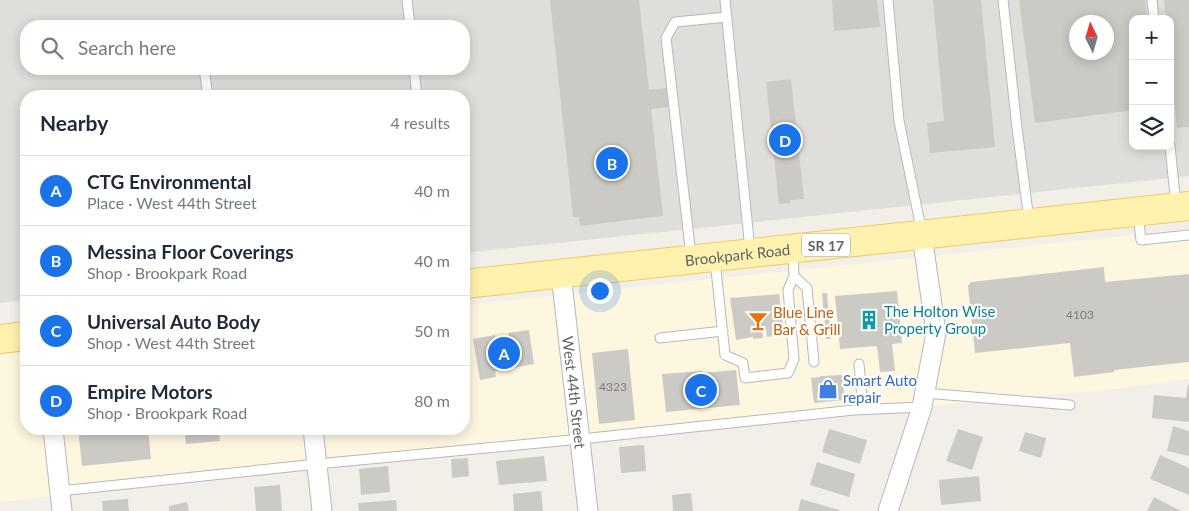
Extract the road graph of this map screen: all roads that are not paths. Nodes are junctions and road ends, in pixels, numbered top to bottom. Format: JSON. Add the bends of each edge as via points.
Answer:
{"nodes":[{"id":1,"x":407,"y":0,"type":"edge"},
{"id":2,"x":725,"y":0,"type":"edge"},
{"id":3,"x":888,"y":0,"type":"edge"},
{"id":4,"x":1003,"y":0,"type":"edge"},
{"id":5,"x":1152,"y":0,"type":"edge"},
{"id":6,"x":1154,"y":15,"type":"edge"},
{"id":7,"x":727,"y":16,"type":"junction"},
{"id":8,"x":409,"y":20,"type":"edge"},
{"id":9,"x":205,"y":75,"type":"edge"},
{"id":10,"x":415,"y":75,"type":"edge"},
{"id":11,"x":207,"y":90,"type":"edge"},
{"id":12,"x":416,"y":90,"type":"edge"},
{"id":13,"x":1171,"y":150,"type":"edge"},
{"id":14,"x":1183,"y":206,"type":"edge"},
{"id":15,"x":1138,"y":211,"type":"junction"},
{"id":16,"x":1030,"y":223,"type":"junction"},
{"id":17,"x":922,"y":235,"type":"junction"},
{"id":18,"x":1189,"y":235,"type":"edge"},
{"id":19,"x":793,"y":249,"type":"junction"},
{"id":20,"x":750,"y":253,"type":"junction"},
{"id":21,"x":703,"y":257,"type":"junction"},
{"id":22,"x":561,"y":274,"type":"junction"},
{"id":23,"x":794,"y":276,"type":"junction"},
{"id":24,"x":470,"y":283,"type":"edge"},
{"id":25,"x":722,"y":331,"type":"junction"},
{"id":26,"x":20,"y":337,"type":"edge"},
{"id":27,"x":660,"y":338,"type":"dead end"},
{"id":28,"x":0,"y":339,"type":"edge"},
{"id":29,"x":814,"y":362,"type":"dead end"},
{"id":30,"x":859,"y":364,"type":"dead end"},
{"id":31,"x":924,"y":400,"type":"junction"},
{"id":32,"x":1070,"y":406,"type":"dead end"},
{"id":33,"x":863,"y":409,"type":"junction"},
{"id":34,"x":54,"y":435,"type":"edge"},
{"id":35,"x":314,"y":435,"type":"edge"},
{"id":36,"x":581,"y":439,"type":"junction"},
{"id":37,"x":317,"y":464,"type":"junction"},
{"id":38,"x":60,"y":491,"type":"junction"},
{"id":39,"x":62,"y":511,"type":"edge"},
{"id":40,"x":322,"y":511,"type":"edge"},
{"id":41,"x":588,"y":511,"type":"edge"},
{"id":42,"x":888,"y":511,"type":"edge"}],
"edges":[{"from":1,"to":8,"type":"lane"},
{"from":2,"to":7,"type":"lane"},
{"from":3,"to":17,"type":"lane","via":[[899,122]]},
{"from":4,"to":16,"type":"lane"},
{"from":5,"to":6,"type":"lane"},
{"from":7,"to":20,"type":"lane"},
{"from":7,"to":21,"type":"lane","via":[[675,22],[666,38]]},
{"from":9,"to":11,"type":"lane"},
{"from":10,"to":12,"type":"lane"},
{"from":13,"to":14,"type":"lane"},
{"from":14,"to":15,"type":"main road","name":"Brookpark Road","number":"SR 17"},
{"from":15,"to":16,"type":"main road","name":"Brookpark Road","number":"SR 17"},
{"from":15,"to":18,"type":"lane","via":[[1141,240]]},
{"from":16,"to":17,"type":"main road","name":"Brookpark Road","number":"SR 17"},
{"from":17,"to":19,"type":"main road","name":"Brookpark Road","number":"SR 17"},
{"from":17,"to":31,"type":"street","via":[[936,333]]},
{"from":19,"to":20,"type":"main road","name":"Brookpark Road","number":"SR 17"},
{"from":19,"to":23,"type":"lane"},
{"from":20,"to":21,"type":"main road","name":"Brookpark Road","number":"SR 17"},
{"from":21,"to":22,"type":"main road","name":"Brookpark Road","number":"SR 17"},
{"from":21,"to":25,"type":"lane"},
{"from":22,"to":24,"type":"main road","name":"Brookpark Road","number":"SR 17"},
{"from":22,"to":36,"type":"street","name":"West 44th Street"},
{"from":23,"to":25,"type":"lane","via":[[788,290],[794,359],[788,373],[745,378],[743,363],[725,355]]},
{"from":23,"to":29,"type":"lane","via":[[807,288]]},
{"from":25,"to":27,"type":"lane"},
{"from":26,"to":28,"type":"main road"},
{"from":30,"to":33,"type":"lane"},
{"from":31,"to":32,"type":"lane"},
{"from":31,"to":33,"type":"lane"},
{"from":31,"to":42,"type":"street"},
{"from":33,"to":36,"type":"lane"},
{"from":34,"to":38,"type":"street"},
{"from":35,"to":37,"type":"street"},
{"from":36,"to":37,"type":"lane"},
{"from":36,"to":41,"type":"street","name":"West 44th Street"},
{"from":37,"to":38,"type":"lane"},
{"from":37,"to":40,"type":"street"},
{"from":38,"to":39,"type":"street"}]}
